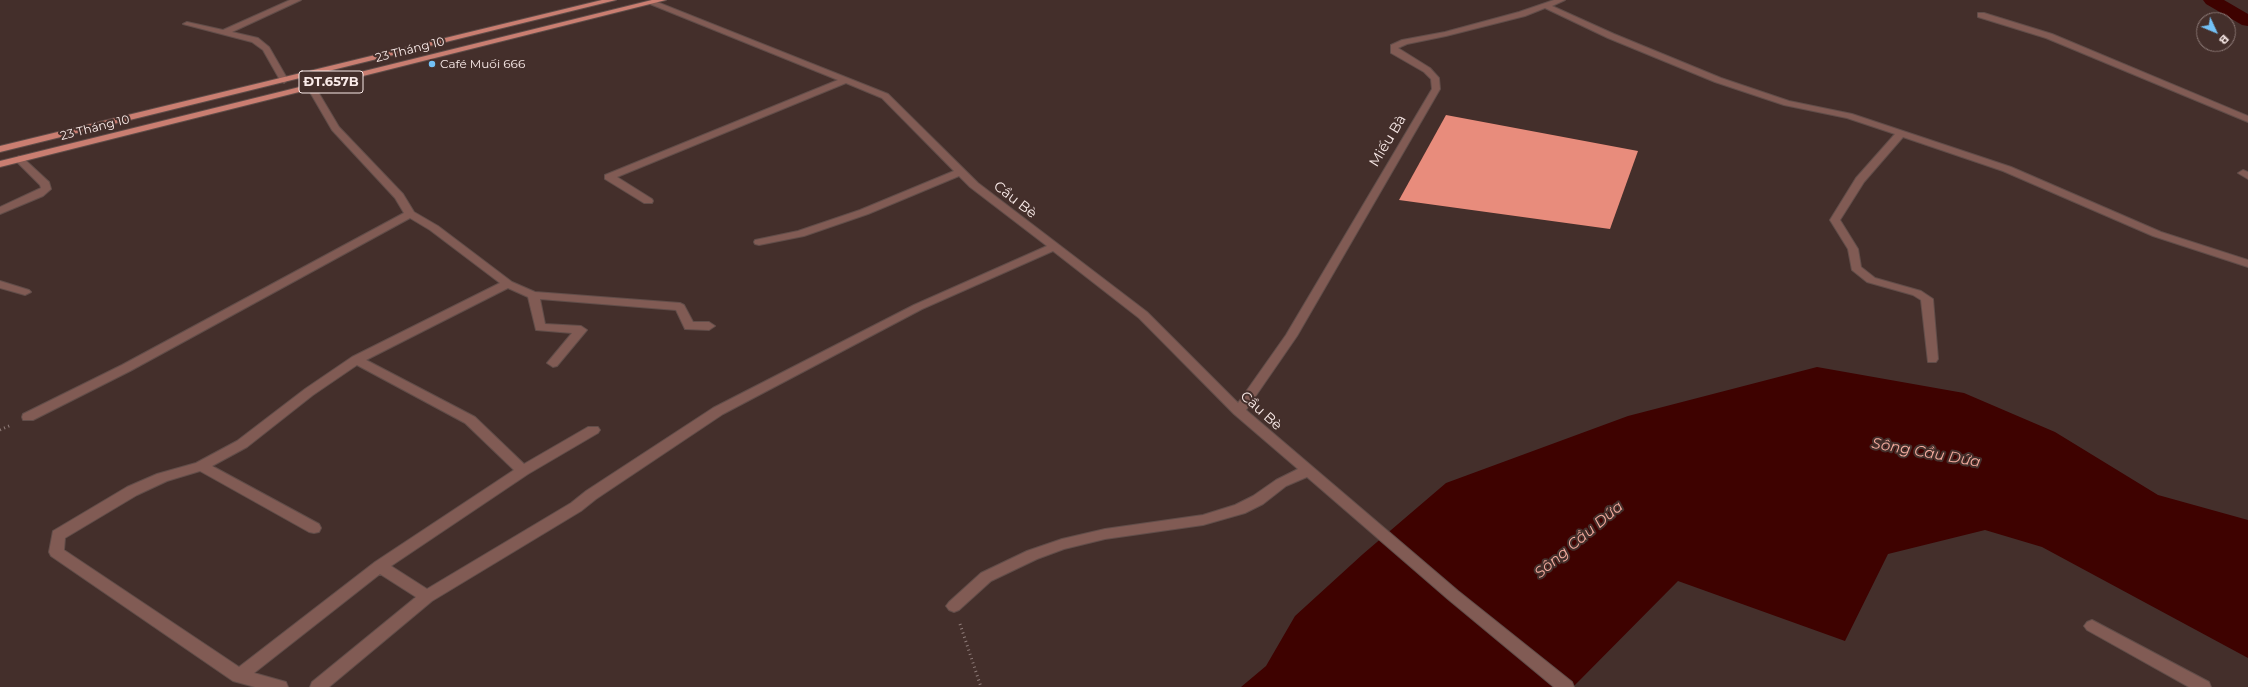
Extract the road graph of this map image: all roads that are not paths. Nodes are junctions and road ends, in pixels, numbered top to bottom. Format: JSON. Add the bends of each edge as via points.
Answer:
{"nodes":[{"id":1,"x":297,"y":0,"type":"edge"},
{"id":2,"x":612,"y":0,"type":"edge"},
{"id":3,"x":1561,"y":0,"type":"edge"},
{"id":4,"x":653,"y":1,"type":"edge"},
{"id":5,"x":1546,"y":6,"type":"junction"},
{"id":6,"x":1981,"y":15,"type":"dead end"},
{"id":7,"x":187,"y":24,"type":"dead end"},
{"id":8,"x":225,"y":32,"type":"junction"},
{"id":9,"x":284,"y":80,"type":"junction"},
{"id":10,"x":846,"y":80,"type":"junction"},
{"id":11,"x":311,"y":87,"type":"junction"},
{"id":12,"x":2248,"y":119,"type":"edge"},
{"id":13,"x":1900,"y":134,"type":"junction"},
{"id":14,"x":0,"y":149,"type":"edge"},
{"id":15,"x":19,"y":160,"type":"junction"},
{"id":16,"x":0,"y":164,"type":"edge"},
{"id":17,"x":960,"y":172,"type":"junction"},
{"id":18,"x":648,"y":201,"type":"dead end"},
{"id":19,"x":0,"y":211,"type":"edge"},
{"id":20,"x":410,"y":214,"type":"junction"},
{"id":21,"x":759,"y":242,"type":"dead end"},
{"id":22,"x":1054,"y":247,"type":"junction"},
{"id":23,"x":2246,"y":261,"type":"edge"},
{"id":24,"x":0,"y":284,"type":"edge"},
{"id":25,"x":508,"y":284,"type":"junction"},
{"id":26,"x":25,"y":292,"type":"dead end"},
{"id":27,"x":533,"y":295,"type":"junction"},
{"id":28,"x":709,"y":326,"type":"dead end"},
{"id":29,"x":1932,"y":359,"type":"dead end"},
{"id":30,"x":356,"y":360,"type":"junction"},
{"id":31,"x":553,"y":363,"type":"dead end"},
{"id":32,"x":1239,"y":411,"type":"junction"},
{"id":33,"x":28,"y":416,"type":"dead end"},
{"id":34,"x":593,"y":430,"type":"dead end"},
{"id":35,"x":201,"y":466,"type":"junction"},
{"id":36,"x":522,"y":471,"type":"junction"},
{"id":37,"x":1307,"y":471,"type":"junction"},
{"id":38,"x":314,"y":528,"type":"dead end"},
{"id":39,"x":380,"y":566,"type":"junction"},
{"id":40,"x":427,"y":597,"type":"junction"},
{"id":41,"x":954,"y":606,"type":"road end"},
{"id":42,"x":2092,"y":626,"type":"dead end"},
{"id":43,"x":239,"y":676,"type":"junction"},
{"id":44,"x":280,"y":687,"type":"edge"},
{"id":45,"x":318,"y":687,"type":"edge"},
{"id":46,"x":1566,"y":687,"type":"edge"},
{"id":47,"x":2203,"y":687,"type":"edge"}],
"edges":[{"from":1,"to":8,"type":"street"},
{"from":2,"to":9,"type":"main road","name":"23 Tháng 10","number":"ĐT.657B"},
{"from":3,"to":5,"type":"street","name":"Miếu Bà"},
{"from":4,"to":10,"type":"street","name":"Cầu Bè"},
{"from":4,"to":11,"type":"main road","name":"23 Tháng 10","number":"ĐT.657B"},
{"from":5,"to":13,"type":"street","via":[[1718,80],[1788,103],[1849,116]]},
{"from":5,"to":32,"type":"street","name":"Miếu Bà","via":[[1394,47],[1394,51],[1427,70],[1435,78],[1436,89],[1291,336]]},
{"from":6,"to":12,"type":"street","via":[[2049,36]]},
{"from":7,"to":8,"type":"street"},
{"from":8,"to":9,"type":"street","via":[[255,40],[263,45]]},
{"from":9,"to":14,"type":"main road","name":"23 Tháng 10","number":"ĐT.657B"},
{"from":10,"to":17,"type":"street","name":"Cầu Bè","via":[[885,96]]},
{"from":10,"to":18,"type":"street","via":[[609,176]]},
{"from":11,"to":15,"type":"main road","name":"23 Tháng 10","number":"ĐT.657B"},
{"from":11,"to":20,"type":"street","via":[[335,128],[399,196]]},
{"from":13,"to":23,"type":"street","via":[[2007,169],[2157,234]]},
{"from":13,"to":29,"type":"street","via":[[1860,180],[1835,220],[1853,249],[1856,268],[1871,280],[1917,293],[1928,299]]},
{"from":15,"to":16,"type":"main road","name":"23 Tháng 10","number":"ĐT.657B"},
{"from":15,"to":19,"type":"street","via":[[45,184],[46,189]]},
{"from":17,"to":21,"type":"street","via":[[864,212],[800,234]]},
{"from":17,"to":22,"type":"street","name":"Cầu Bè"},
{"from":20,"to":25,"type":"street","via":[[434,228]]},
{"from":20,"to":33,"type":"street","via":[[126,368]]},
{"from":22,"to":32,"type":"street","name":"Cầu Bè","via":[[1144,315]]},
{"from":22,"to":40,"type":"street","via":[[918,307],[718,411],[576,507]]},
{"from":24,"to":26,"type":"street"},
{"from":25,"to":27,"type":"street"},
{"from":25,"to":30,"type":"street"},
{"from":27,"to":28,"type":"street","via":[[680,307],[689,326]]},
{"from":27,"to":31,"type":"street","via":[[540,327],[581,330]]},
{"from":30,"to":35,"type":"street","via":[[242,444]]},
{"from":30,"to":36,"type":"street","via":[[470,420]]},
{"from":32,"to":37,"type":"street","name":"Cầu Bè"},
{"from":34,"to":36,"type":"street"},
{"from":35,"to":38,"type":"street"},
{"from":35,"to":43,"type":"street","via":[[162,477],[132,491],[58,536],[56,552]]},
{"from":36,"to":39,"type":"street"},
{"from":37,"to":41,"type":"street","via":[[1280,483],[1258,500],[1240,509],[1203,520],[1105,534],[1062,544],[1032,555],[986,577]]},
{"from":37,"to":46,"type":"street","name":"Cầu Bè"},
{"from":39,"to":40,"type":"street"},
{"from":39,"to":43,"type":"street"},
{"from":40,"to":45,"type":"street"},
{"from":42,"to":47,"type":"street"},
{"from":43,"to":44,"type":"street"}]}
